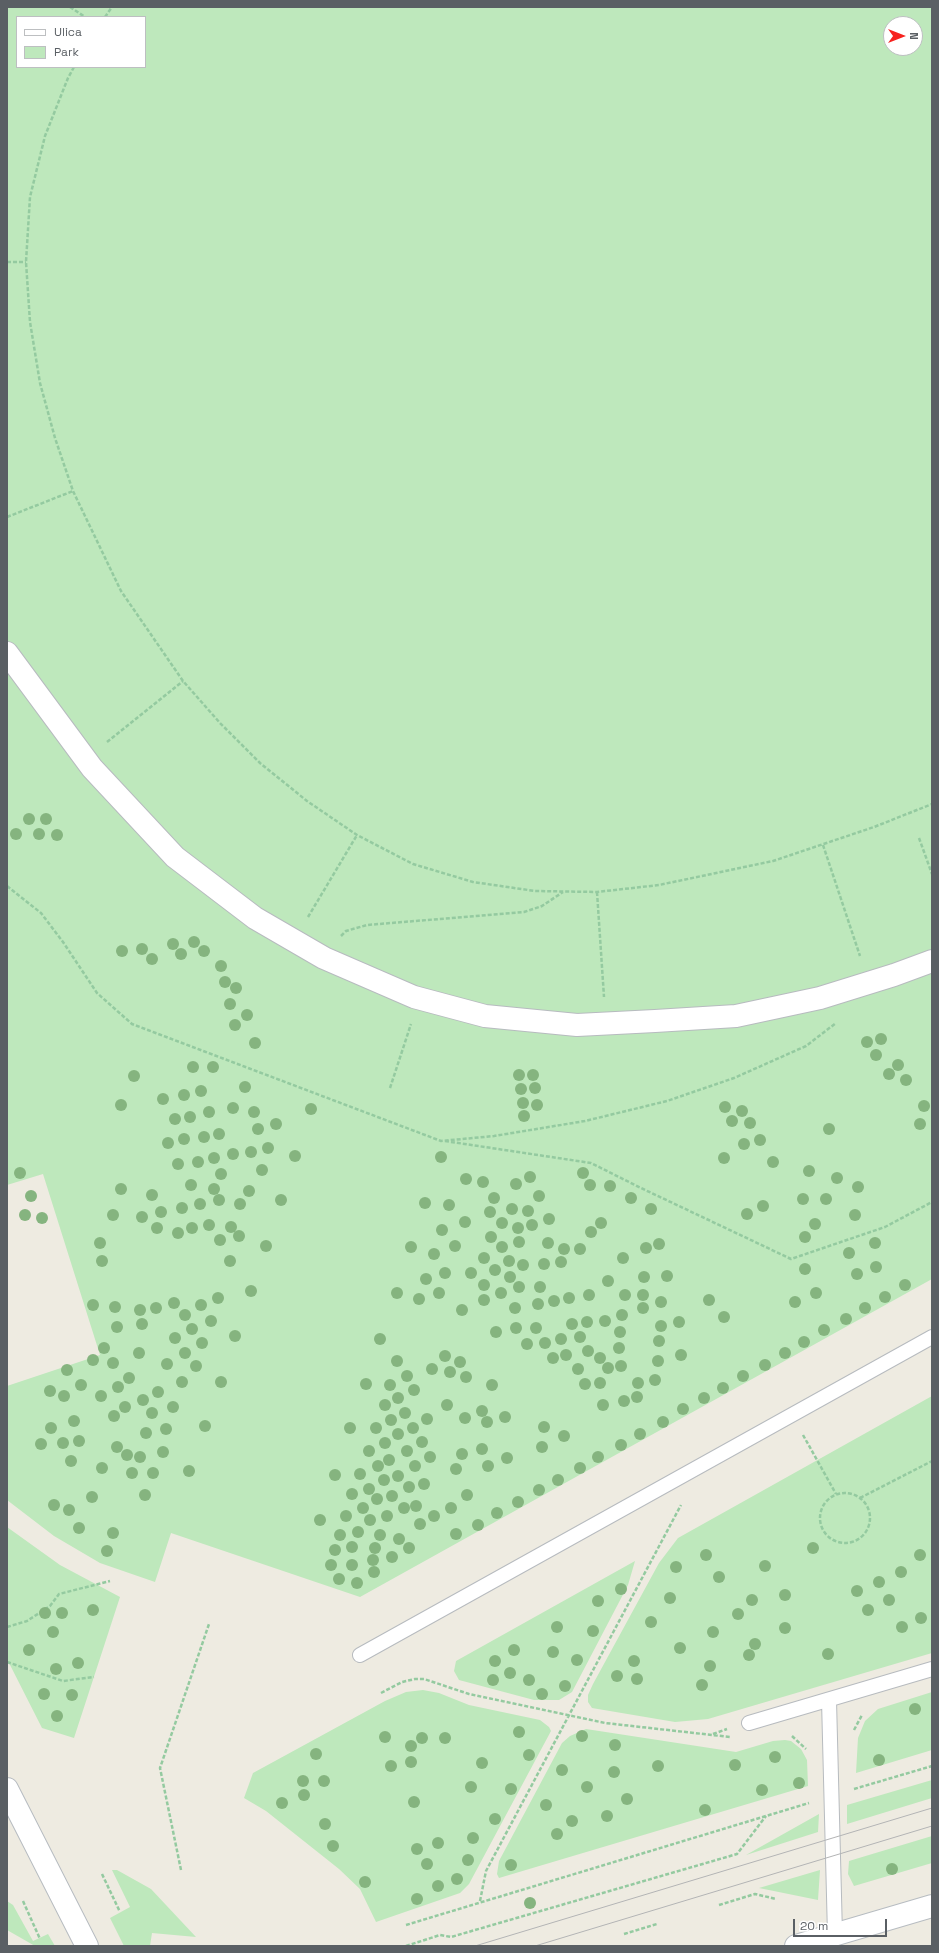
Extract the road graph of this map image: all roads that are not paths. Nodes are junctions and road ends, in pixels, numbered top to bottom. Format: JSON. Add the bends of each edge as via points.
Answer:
{"nodes":[{"id":1,"x":7,"y":653,"type":"edge"},
{"id":2,"x":932,"y":961,"type":"edge"},
{"id":3,"x":932,"y":1337,"type":"edge"},
{"id":4,"x":360,"y":1655,"type":"dead end"},
{"id":5,"x":932,"y":1669,"type":"edge"},
{"id":6,"x":829,"y":1700,"type":"junction"},
{"id":7,"x":749,"y":1723,"type":"dead end"},
{"id":8,"x":7,"y":1789,"type":"edge"},
{"id":9,"x":932,"y":1906,"type":"edge"},
{"id":10,"x":835,"y":1935,"type":"junction"},
{"id":11,"x":87,"y":1946,"type":"edge"},
{"id":12,"x":796,"y":1946,"type":"edge"}],
"edges":[{"from":1,"to":2,"type":"street","via":[[92,768],[175,857],[255,918],[306,948],[332,963],[414,997],[485,1016],[569,1024],[736,1016],[820,998]]},
{"from":3,"to":4,"type":"lane"},
{"from":5,"to":6,"type":"lane"},
{"from":6,"to":7,"type":"lane"},
{"from":6,"to":10,"type":"lane"},
{"from":8,"to":11,"type":"street"},
{"from":9,"to":10,"type":"street"},
{"from":10,"to":12,"type":"street"}]}
